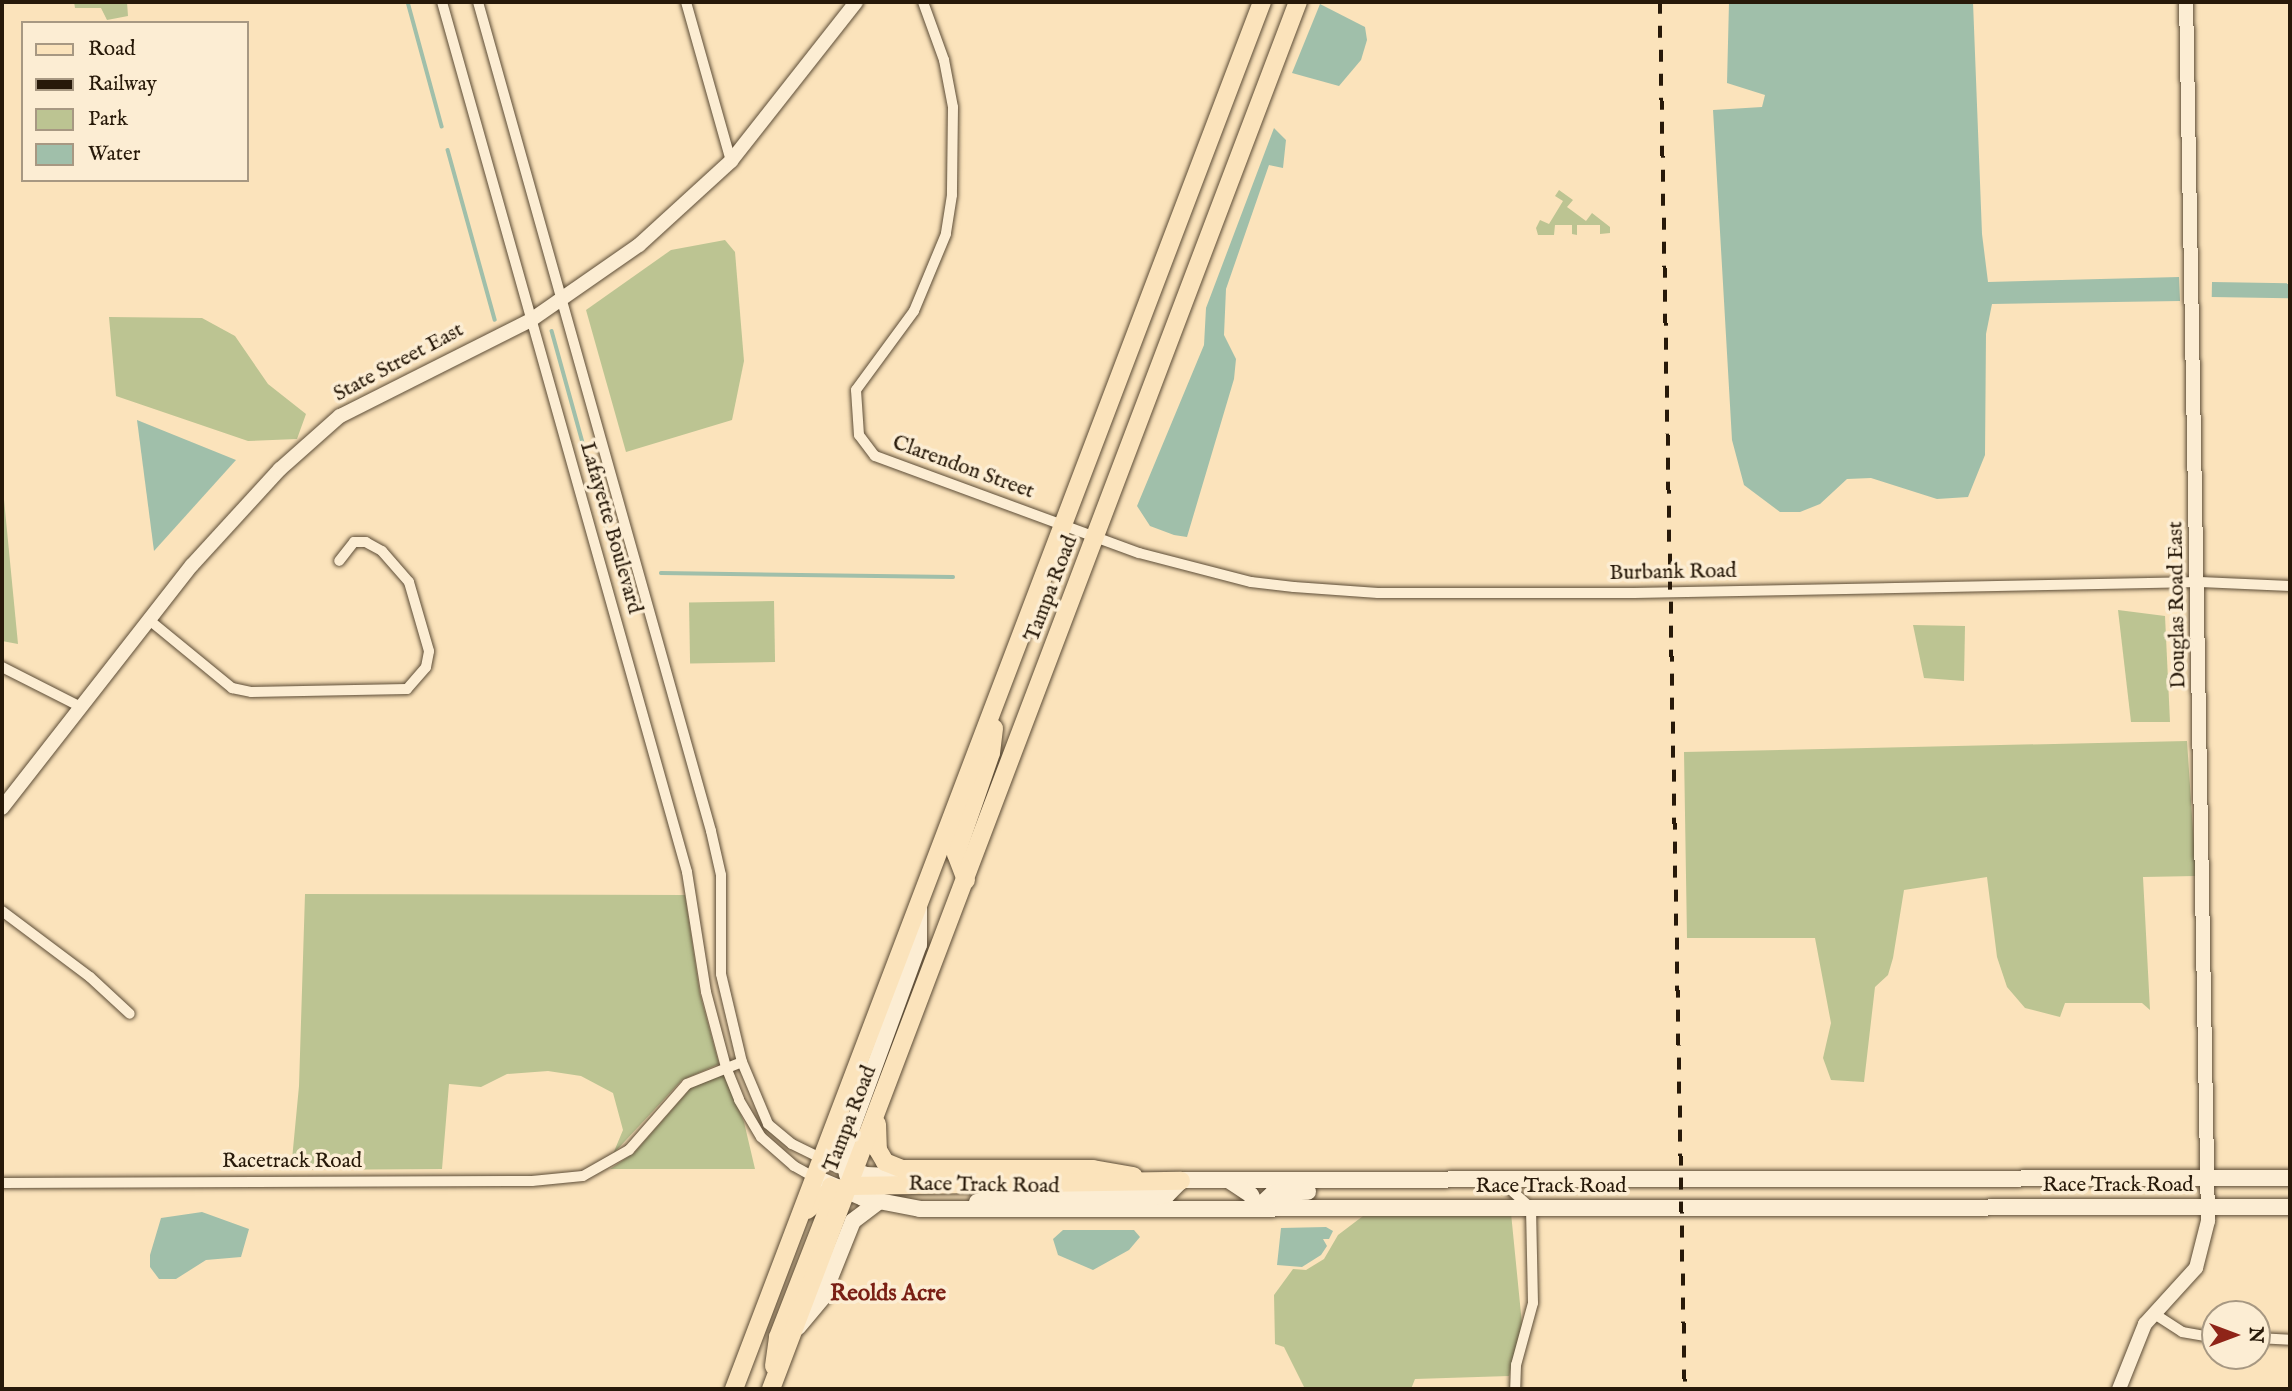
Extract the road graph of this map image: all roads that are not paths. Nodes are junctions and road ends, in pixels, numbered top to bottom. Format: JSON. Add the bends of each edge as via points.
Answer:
{"nodes":[{"id":1,"x":442,"y":2,"type":"edge"},
{"id":2,"x":478,"y":2,"type":"edge"},
{"id":3,"x":686,"y":2,"type":"edge"},
{"id":4,"x":856,"y":2,"type":"edge"},
{"id":5,"x":923,"y":2,"type":"edge"},
{"id":6,"x":1262,"y":2,"type":"edge"},
{"id":7,"x":1298,"y":2,"type":"edge"},
{"id":8,"x":2186,"y":2,"type":"edge"},
{"id":9,"x":732,"y":161,"type":"junction"},
{"id":10,"x":562,"y":302,"type":"junction"},
{"id":11,"x":531,"y":320,"type":"junction"},
{"id":12,"x":1066,"y":525,"type":"junction"},
{"id":13,"x":1095,"y":538,"type":"junction"},
{"id":14,"x":339,"y":561,"type":"dead end"},
{"id":15,"x":2200,"y":582,"type":"junction"},
{"id":16,"x":2290,"y":586,"type":"edge"},
{"id":17,"x":148,"y":620,"type":"junction"},
{"id":18,"x":2,"y":667,"type":"edge"},
{"id":19,"x":998,"y":700,"type":"junction"},
{"id":20,"x":79,"y":706,"type":"junction"},
{"id":21,"x":2,"y":808,"type":"edge"},
{"id":22,"x":966,"y":880,"type":"junction"},
{"id":23,"x":919,"y":904,"type":"junction"},
{"id":24,"x":2,"y":911,"type":"edge"},
{"id":25,"x":130,"y":1014,"type":"dead end"},
{"id":26,"x":742,"y":1062,"type":"junction"},
{"id":27,"x":726,"y":1067,"type":"junction"},
{"id":28,"x":879,"y":1111,"type":"junction"},
{"id":29,"x":823,"y":1159,"type":"junction"},
{"id":30,"x":1133,"y":1176,"type":"junction"},
{"id":31,"x":2208,"y":1178,"type":"junction"},
{"id":32,"x":2290,"y":1178,"type":"edge"},
{"id":33,"x":1499,"y":1180,"type":"junction"},
{"id":34,"x":1181,"y":1181,"type":"junction"},
{"id":35,"x":1229,"y":1181,"type":"junction"},
{"id":36,"x":1420,"y":1181,"type":"junction"},
{"id":37,"x":1444,"y":1181,"type":"junction"},
{"id":38,"x":2,"y":1183,"type":"edge"},
{"id":39,"x":842,"y":1183,"type":"junction"},
{"id":40,"x":877,"y":1202,"type":"junction"},
{"id":41,"x":2209,"y":1207,"type":"junction"},
{"id":42,"x":2290,"y":1207,"type":"edge"},
{"id":43,"x":1214,"y":1208,"type":"junction"},
{"id":44,"x":1257,"y":1208,"type":"junction"},
{"id":45,"x":1462,"y":1208,"type":"junction"},
{"id":46,"x":1531,"y":1208,"type":"junction"},
{"id":47,"x":953,"y":1209,"type":"junction"},
{"id":48,"x":2153,"y":1313,"type":"junction"},
{"id":49,"x":798,"y":1327,"type":"junction"},
{"id":50,"x":2201,"y":1335,"type":"edge"},
{"id":51,"x":2271,"y":1339,"type":"edge"},
{"id":52,"x":2290,"y":1340,"type":"edge"},
{"id":53,"x":734,"y":1389,"type":"edge"},
{"id":54,"x":771,"y":1389,"type":"edge"},
{"id":55,"x":1515,"y":1389,"type":"edge"},
{"id":56,"x":2119,"y":1389,"type":"edge"}],
"edges":[{"from":1,"to":11,"type":"street","name":"Lafayette Boulevard"},
{"from":2,"to":10,"type":"street","name":"Lafayette Boulevard"},
{"from":3,"to":9,"type":"street"},
{"from":4,"to":9,"type":"street","name":"State Street East"},
{"from":5,"to":12,"type":"street","name":"Clarendon Street","via":[[944,60],[953,107],[950,208],[946,234],[914,311],[858,384],[859,435],[875,456]]},
{"from":6,"to":12,"type":"main road","name":"Tampa Road"},
{"from":7,"to":13,"type":"main road","name":"Tampa Road"},
{"from":8,"to":15,"type":"street","name":"Douglas Road East"},
{"from":9,"to":10,"type":"street","name":"State Street East","via":[[639,244]]},
{"from":10,"to":11,"type":"street","name":"State Street East"},
{"from":10,"to":26,"type":"street","name":"Lafayette Boulevard","via":[[712,831],[721,875],[721,974]]},
{"from":11,"to":17,"type":"street","name":"State Street East","via":[[340,416],[280,469]]},
{"from":11,"to":27,"type":"street","name":"Lafayette Boulevard","via":[[687,872],[706,992]]},
{"from":12,"to":13,"type":"street","name":"Burbank Road"},
{"from":12,"to":19,"type":"main road","name":"Tampa Road"},
{"from":13,"to":15,"type":"street","name":"Burbank Road","via":[[1251,582],[1378,593]]},
{"from":13,"to":22,"type":"main road","name":"Tampa Road"},
{"from":14,"to":17,"type":"street","via":[[354,542],[366,542],[382,551],[409,582],[429,651],[426,667],[407,689],[251,692],[232,688]]},
{"from":15,"to":16,"type":"street","name":"Burbank Road"},
{"from":15,"to":31,"type":"street","name":"Douglas Road East"},
{"from":17,"to":20,"type":"street","name":"State Street East"},
{"from":18,"to":20,"type":"street"},
{"from":19,"to":22,"type":"main road","via":[[991,753],[956,854]]},
{"from":19,"to":23,"type":"main road","name":"Tampa Road"},
{"from":20,"to":21,"type":"street","name":"State Street East"},
{"from":22,"to":28,"type":"main road","name":"Tampa Road"},
{"from":23,"to":29,"type":"main road","name":"Tampa Road"},
{"from":23,"to":39,"type":"main road","via":[[919,945],[849,1136]]},
{"from":24,"to":25,"type":"street","via":[[90,976]]},
{"from":26,"to":27,"type":"street"},
{"from":26,"to":29,"type":"street","name":"Lafayette Boulevard","via":[[768,1124],[792,1144]]},
{"from":27,"to":38,"type":"street","name":"Racetrack Road","via":[[687,1084],[629,1150],[583,1176],[532,1181]]},
{"from":27,"to":39,"type":"street","name":"Lafayette Boulevard","via":[[761,1137],[794,1166]]},
{"from":28,"to":30,"type":"main road","via":[[878,1150],[892,1167],[1093,1168]]},
{"from":28,"to":39,"type":"main road","name":"Tampa Road"},
{"from":29,"to":39,"type":"main road","name":"Tampa Road"},
{"from":30,"to":34,"type":"main road","name":"Race Track Road"},
{"from":30,"to":39,"type":"main road","name":"Race Track Road","via":[[886,1177]]},
{"from":31,"to":32,"type":"main road","name":"Race Track Road"},
{"from":31,"to":33,"type":"main road","name":"Race Track Road"},
{"from":31,"to":41,"type":"street","name":"Douglas Road East"},
{"from":33,"to":37,"type":"main road","name":"Race Track Road"},
{"from":33,"to":46,"type":"street"},
{"from":34,"to":35,"type":"main road","name":"Race Track Road"},
{"from":34,"to":39,"type":"main road"},
{"from":34,"to":43,"type":"main road","via":[[1190,1196]]},
{"from":34,"to":47,"type":"main road","via":[[1167,1195],[1157,1197],[996,1197]]},
{"from":35,"to":36,"type":"main road","name":"Race Track Road"},
{"from":35,"to":44,"type":"main road","via":[[1251,1195]]},
{"from":36,"to":37,"type":"main road","name":"Race Track Road"},
{"from":36,"to":44,"type":"main road","via":[[1395,1190],[1282,1192],[1267,1196]]},
{"from":37,"to":45,"type":"main road"},
{"from":39,"to":40,"type":"main road","name":"Race Track Road"},
{"from":39,"to":49,"type":"main road"},
{"from":39,"to":53,"type":"main road","via":[[802,1214]]},
{"from":39,"to":54,"type":"main road","via":[[779,1337]]},
{"from":40,"to":47,"type":"main road","name":"Race Track Road"},
{"from":40,"to":49,"type":"main road","via":[[853,1221],[822,1298]]},
{"from":41,"to":42,"type":"main road","name":"Race Track Road"},
{"from":41,"to":46,"type":"main road","name":"Race Track Road"},
{"from":41,"to":48,"type":"street","name":"Douglas Road East","via":[[2206,1242],[2196,1268]]},
{"from":43,"to":44,"type":"main road","name":"Race Track Road"},
{"from":43,"to":47,"type":"main road","name":"Race Track Road"},
{"from":44,"to":45,"type":"main road","name":"Race Track Road"},
{"from":45,"to":46,"type":"main road","name":"Race Track Road"},
{"from":46,"to":55,"type":"street","via":[[1533,1303],[1516,1365]]},
{"from":48,"to":50,"type":"street","via":[[2182,1332]]},
{"from":48,"to":56,"type":"street","name":"Douglas Road East","via":[[2131,1350]]},
{"from":49,"to":54,"type":"main road"},
{"from":51,"to":52,"type":"street"}]}
